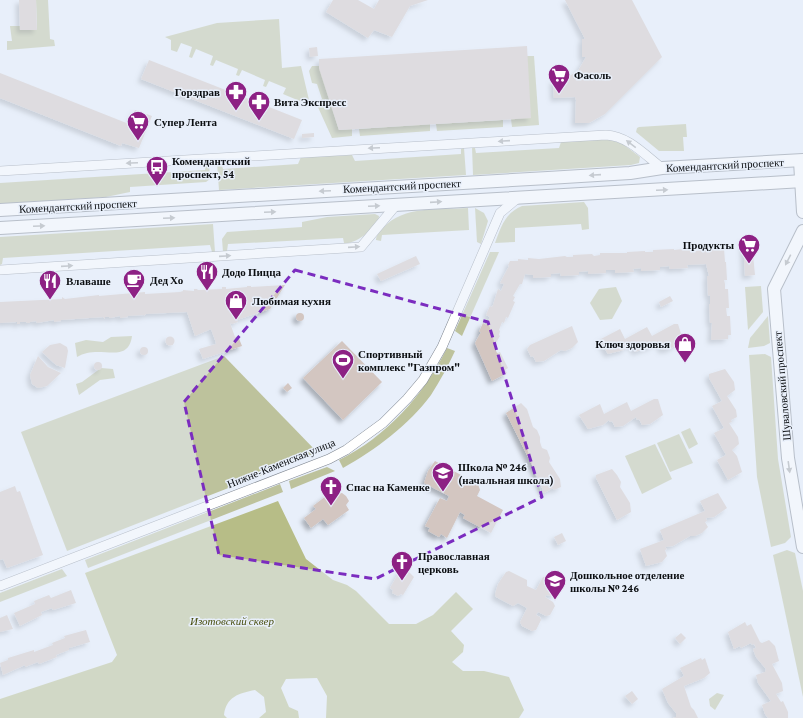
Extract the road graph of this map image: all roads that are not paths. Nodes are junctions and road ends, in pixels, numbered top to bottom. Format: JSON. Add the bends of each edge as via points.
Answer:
{"nodes":[{"id":1,"x":801,"y":161,"type":"edge"},
{"id":2,"x":662,"y":168,"type":"junction"},
{"id":3,"x":0,"y":171,"type":"edge"},
{"id":4,"x":802,"y":181,"type":"edge"},
{"id":5,"x":519,"y":197,"type":"junction"},
{"id":6,"x":492,"y":198,"type":"junction"},
{"id":7,"x":397,"y":204,"type":"junction"},
{"id":8,"x":0,"y":210,"type":"edge"},
{"id":9,"x":803,"y":212,"type":"edge"},
{"id":10,"x":500,"y":213,"type":"junction"},
{"id":11,"x":0,"y":228,"type":"edge"},
{"id":12,"x":803,"y":231,"type":"edge"},
{"id":13,"x":0,"y":270,"type":"edge"},
{"id":14,"x":803,"y":547,"type":"edge"},
{"id":15,"x":0,"y":586,"type":"edge"}],
"edges":[{"from":1,"to":2,"type":"main road","name":"Комендантский проспект"},
{"from":1,"to":4,"type":"main road"},
{"from":2,"to":3,"type":"street","one_way":true,"via":[[626,140],[606,135]]},
{"from":2,"to":8,"type":"main road","name":"Комендантский проспект","one_way":true,"via":[[563,178]]},
{"from":5,"to":4,"type":"main road","name":"Комендантский проспект","one_way":true},
{"from":4,"to":9,"type":"main road"},
{"from":5,"to":6,"type":"main road","name":"Комендантский проспект"},
{"from":5,"to":10,"type":"street","name":"Нижне-Каменская улица"},
{"from":7,"to":6,"type":"main road","name":"Комендантский проспект","one_way":true},
{"from":6,"to":10,"type":"street"},
{"from":11,"to":7,"type":"main road","name":"Комендантский проспект","one_way":true},
{"from":13,"to":7,"type":"street","one_way":true,"via":[[361,247]]},
{"from":10,"to":15,"type":"street","name":"Нижне-Каменская улица","via":[[435,360],[423,380],[383,423],[363,439],[329,459]]},
{"from":12,"to":14,"type":"main road","name":"Шуваловский проспект","one_way":true,"via":[[774,289],[788,458]]}]}
